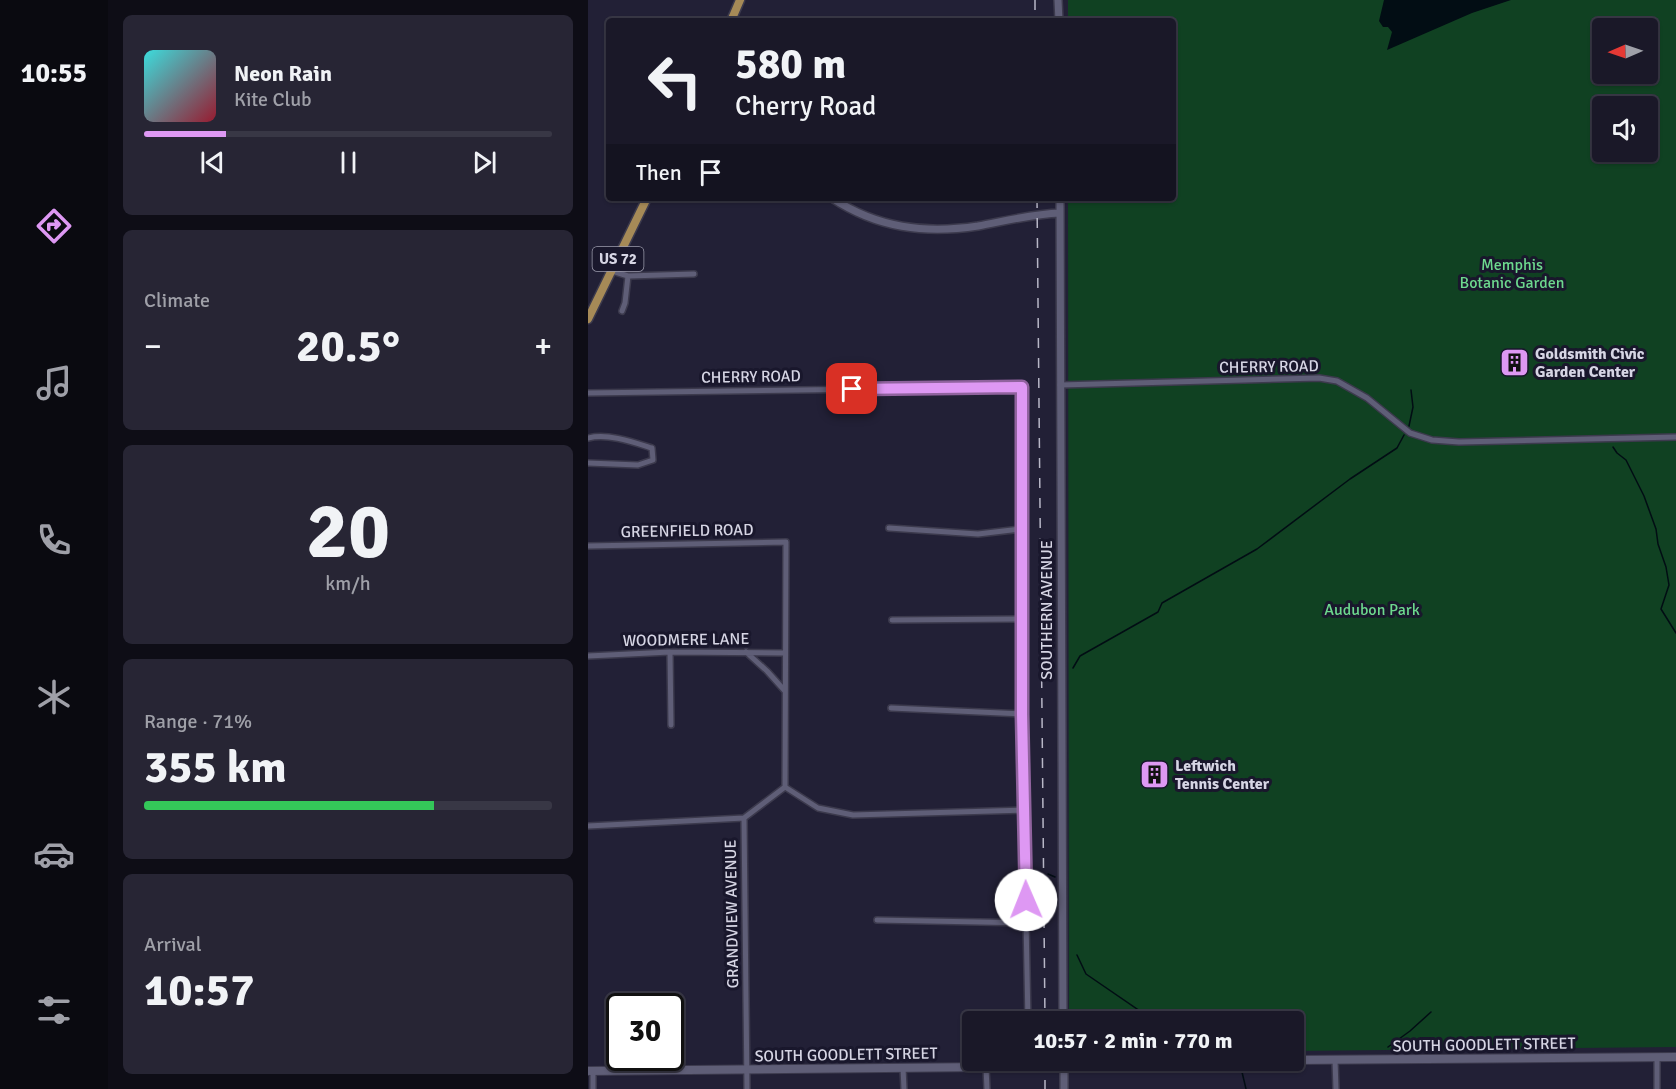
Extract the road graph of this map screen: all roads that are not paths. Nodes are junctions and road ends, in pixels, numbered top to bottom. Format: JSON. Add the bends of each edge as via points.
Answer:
{"nodes":[{"id":1,"x":740,"y":0,"type":"edge"},
{"id":2,"x":1059,"y":0,"type":"edge"},
{"id":3,"x":731,"y":18,"type":"edge"},
{"id":4,"x":1059,"y":18,"type":"edge"},
{"id":5,"x":646,"y":201,"type":"edge"},
{"id":6,"x":837,"y":201,"type":"edge"},
{"id":7,"x":1060,"y":201,"type":"edge"},
{"id":8,"x":1060,"y":213,"type":"junction"},
{"id":9,"x":612,"y":271,"type":"junction"},
{"id":10,"x":694,"y":274,"type":"dead end"},
{"id":11,"x":628,"y":276,"type":"junction"},
{"id":12,"x":622,"y":311,"type":"dead end"},
{"id":13,"x":588,"y":319,"type":"edge"},
{"id":14,"x":1060,"y":385,"type":"junction"},
{"id":15,"x":588,"y":393,"type":"edge"},
{"id":16,"x":1676,"y":437,"type":"edge"},
{"id":17,"x":588,"y":438,"type":"edge"},
{"id":18,"x":588,"y":463,"type":"edge"},
{"id":19,"x":889,"y":528,"type":"dead end"},
{"id":20,"x":1021,"y":529,"type":"junction"},
{"id":21,"x":588,"y":546,"type":"edge"},
{"id":22,"x":1023,"y":619,"type":"junction"},
{"id":23,"x":892,"y":620,"type":"dead end"},
{"id":24,"x":670,"y":652,"type":"junction"},
{"id":25,"x":746,"y":652,"type":"junction"},
{"id":26,"x":785,"y":652,"type":"junction"},
{"id":27,"x":588,"y":656,"type":"edge"},
{"id":28,"x":785,"y":692,"type":"junction"},
{"id":29,"x":891,"y":708,"type":"dead end"},
{"id":30,"x":1022,"y":714,"type":"junction"},
{"id":31,"x":671,"y":725,"type":"dead end"},
{"id":32,"x":785,"y":787,"type":"junction"},
{"id":33,"x":1024,"y":810,"type":"junction"},
{"id":34,"x":744,"y":818,"type":"junction"},
{"id":35,"x":588,"y":826,"type":"edge"},
{"id":36,"x":877,"y":920,"type":"dead end"},
{"id":37,"x":1026,"y":922,"type":"junction"},
{"id":38,"x":1028,"y":1011,"type":"edge"},
{"id":39,"x":1064,"y":1011,"type":"edge"},
{"id":40,"x":1657,"y":1057,"type":"junction"},
{"id":41,"x":1676,"y":1057,"type":"edge"},
{"id":42,"x":1304,"y":1060,"type":"edge"},
{"id":43,"x":1335,"y":1060,"type":"junction"},
{"id":44,"x":962,"y":1067,"type":"edge"},
{"id":45,"x":903,"y":1068,"type":"junction"},
{"id":46,"x":684,"y":1070,"type":"edge"},
{"id":47,"x":747,"y":1070,"type":"junction"},
{"id":48,"x":590,"y":1071,"type":"edge"},
{"id":49,"x":606,"y":1071,"type":"edge"},
{"id":50,"x":986,"y":1071,"type":"edge"},
{"id":51,"x":1064,"y":1071,"type":"edge"},
{"id":52,"x":593,"y":1089,"type":"edge"},
{"id":53,"x":747,"y":1089,"type":"edge"},
{"id":54,"x":904,"y":1089,"type":"edge"},
{"id":55,"x":987,"y":1089,"type":"edge"},
{"id":56,"x":1064,"y":1089,"type":"edge"},
{"id":57,"x":1336,"y":1089,"type":"edge"},
{"id":58,"x":1657,"y":1089,"type":"edge"}],
"edges":[{"from":1,"to":3,"type":"main road"},
{"from":2,"to":4,"type":"street"},
{"from":5,"to":9,"type":"main road","number":"US 72"},
{"from":6,"to":8,"type":"street","via":[[881,223],[915,230],[938,231]]},
{"from":7,"to":8,"type":"street","name":"SOUTHERN AVENUE"},
{"from":8,"to":14,"type":"street","name":"SOUTHERN AVENUE"},
{"from":9,"to":11,"type":"street"},
{"from":9,"to":13,"type":"main road","number":"US 72"},
{"from":10,"to":11,"type":"street"},
{"from":11,"to":12,"type":"street"},
{"from":14,"to":16,"type":"street","name":"CHERRY ROAD","via":[[1319,378],[1337,381],[1367,398],[1410,433],[1432,440]]},
{"from":14,"to":39,"type":"street","name":"SOUTHERN AVENUE"},
{"from":15,"to":20,"type":"street","name":"CHERRY ROAD","via":[[1022,387]]},
{"from":17,"to":18,"type":"street","via":[[626,440],[652,448],[653,460],[639,465]]},
{"from":19,"to":20,"type":"street","via":[[978,534]]},
{"from":20,"to":22,"type":"street"},
{"from":21,"to":26,"type":"street","name":"GREENFIELD ROAD","via":[[786,542]]},
{"from":22,"to":23,"type":"street"},
{"from":22,"to":30,"type":"street"},
{"from":24,"to":25,"type":"street","name":"WOODMERE LANE"},
{"from":24,"to":27,"type":"street","name":"WOODMERE LANE"},
{"from":24,"to":31,"type":"street"},
{"from":25,"to":26,"type":"street","name":"WOODMERE LANE"},
{"from":25,"to":28,"type":"street"},
{"from":26,"to":28,"type":"street"},
{"from":28,"to":32,"type":"street"},
{"from":29,"to":30,"type":"street"},
{"from":30,"to":33,"type":"street"},
{"from":32,"to":33,"type":"street","via":[[818,808],[853,815]]},
{"from":32,"to":34,"type":"street","name":"GRANDVIEW AVENUE"},
{"from":33,"to":37,"type":"street"},
{"from":34,"to":35,"type":"street"},
{"from":34,"to":47,"type":"street","name":"GRANDVIEW AVENUE"},
{"from":36,"to":37,"type":"street"},
{"from":37,"to":38,"type":"street"},
{"from":40,"to":41,"type":"main road","name":"SOUTH GOODLETT STREET"},
{"from":40,"to":43,"type":"main road","name":"SOUTH GOODLETT STREET"},
{"from":40,"to":58,"type":"street"},
{"from":42,"to":43,"type":"main road","name":"SOUTH GOODLETT STREET"},
{"from":43,"to":57,"type":"street"},
{"from":44,"to":45,"type":"main road","name":"SOUTH GOODLETT STREET"},
{"from":45,"to":47,"type":"main road","name":"SOUTH GOODLETT STREET"},
{"from":45,"to":54,"type":"street"},
{"from":46,"to":47,"type":"main road","name":"SOUTH GOODLETT STREET"},
{"from":47,"to":53,"type":"street","name":"GRANDVIEW AVENUE"},
{"from":48,"to":49,"type":"main road","name":"SOUTH GOODLETT STREET"},
{"from":48,"to":52,"type":"street"},
{"from":50,"to":55,"type":"street"},
{"from":51,"to":56,"type":"street"}]}
